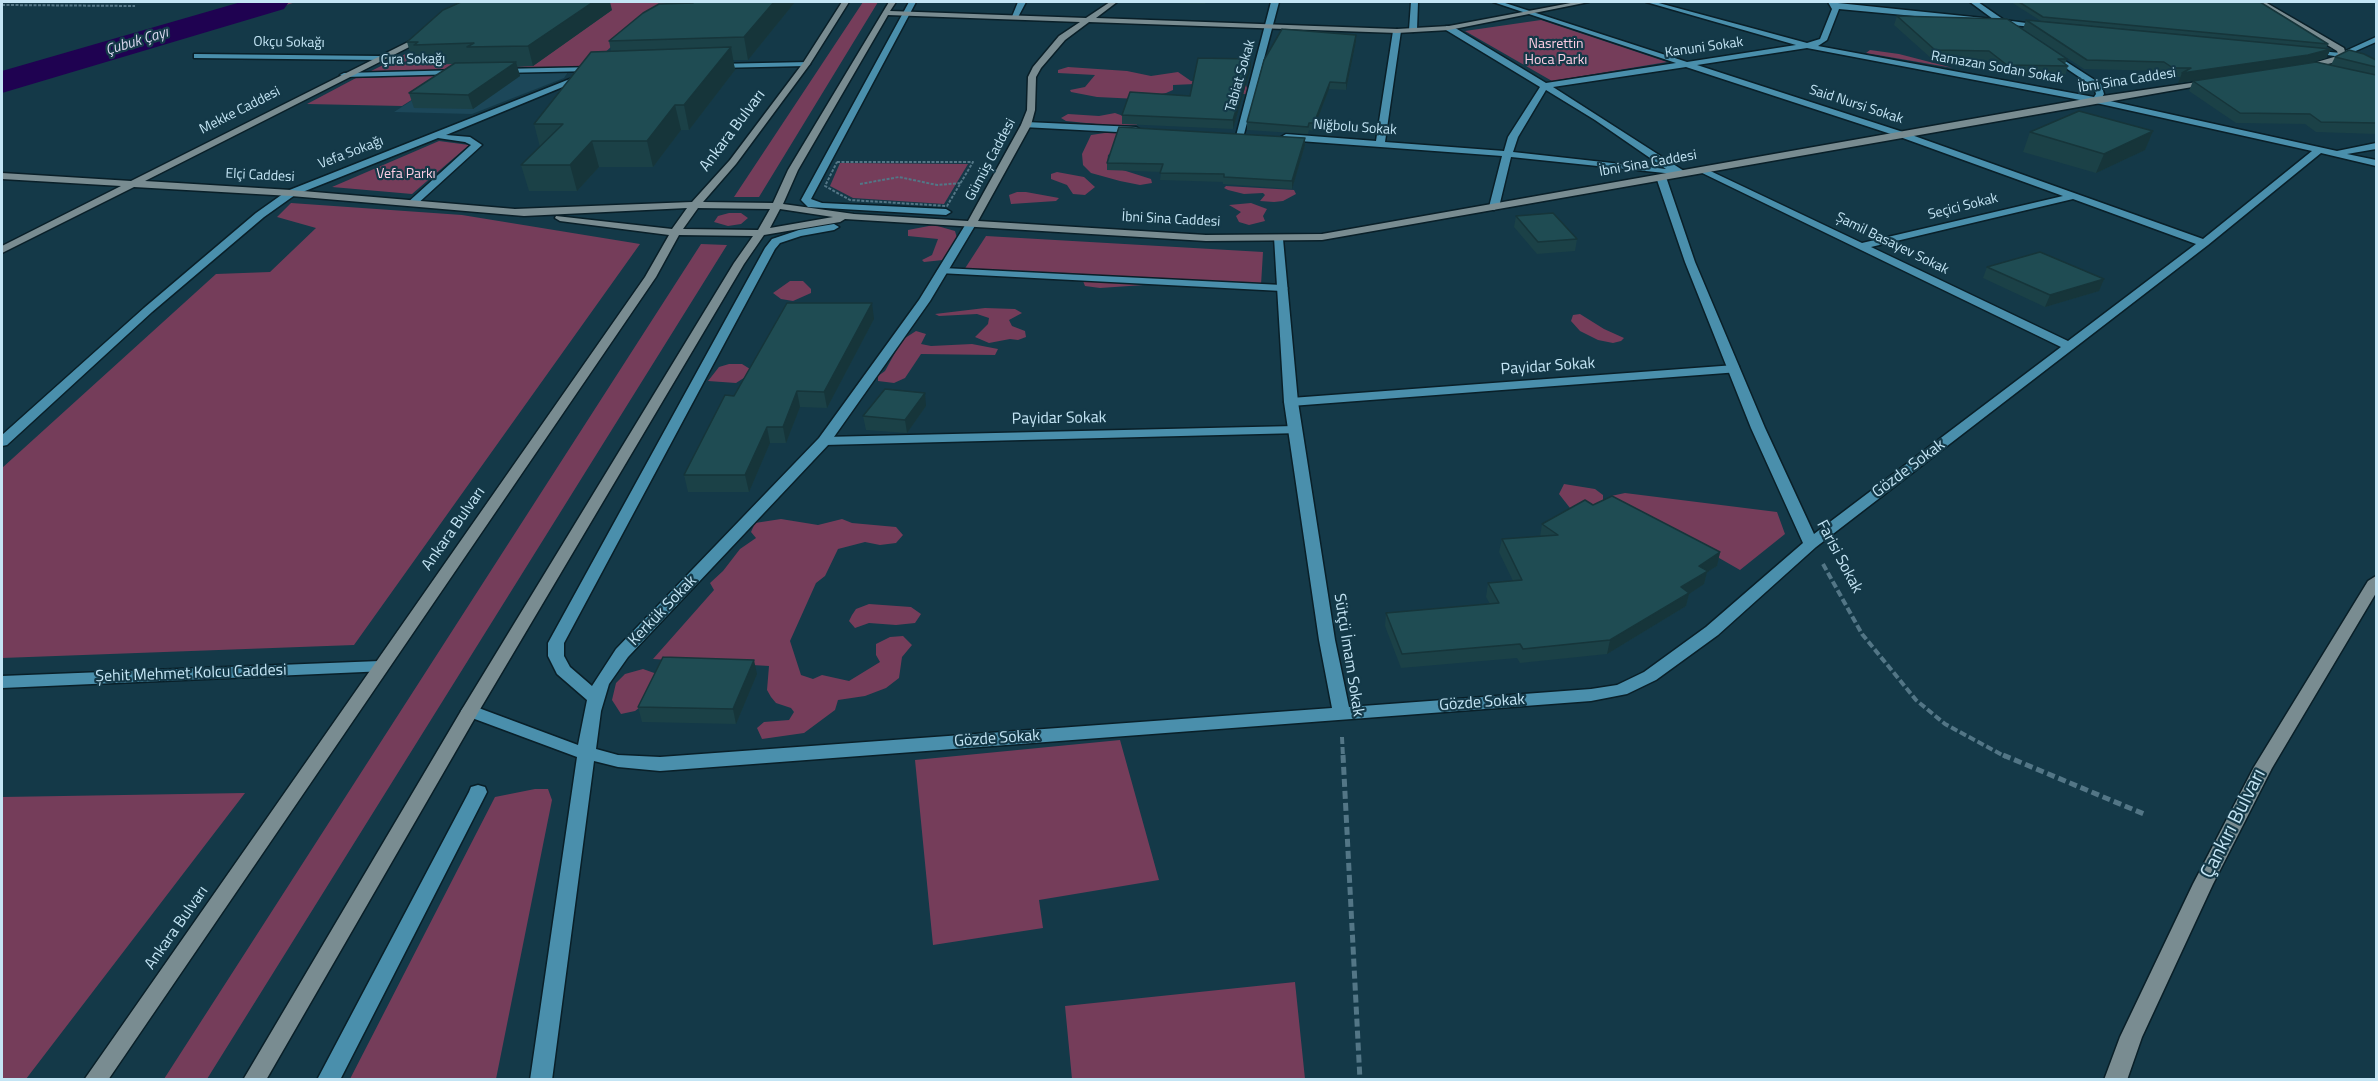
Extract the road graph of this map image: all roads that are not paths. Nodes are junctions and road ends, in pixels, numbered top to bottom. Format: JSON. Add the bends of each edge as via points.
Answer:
{"nodes":[{"id":1,"x":845,"y":2,"type":"edge"},
{"id":2,"x":912,"y":2,"type":"edge"},
{"id":3,"x":1022,"y":2,"type":"edge"},
{"id":4,"x":1114,"y":2,"type":"edge"},
{"id":5,"x":1275,"y":2,"type":"edge"},
{"id":6,"x":1414,"y":2,"type":"edge"},
{"id":7,"x":1496,"y":2,"type":"edge"},
{"id":8,"x":1585,"y":2,"type":"edge"},
{"id":9,"x":1649,"y":2,"type":"edge"},
{"id":10,"x":1974,"y":2,"type":"edge"},
{"id":11,"x":2261,"y":2,"type":"edge"},
{"id":12,"x":1833,"y":4,"type":"edge"},
{"id":13,"x":889,"y":7,"type":"edge"},
{"id":14,"x":1529,"y":13,"type":"junction"},
{"id":15,"x":905,"y":14,"type":"junction"},
{"id":16,"x":1014,"y":18,"type":"junction"},
{"id":17,"x":1086,"y":20,"type":"junction"},
{"id":18,"x":2002,"y":22,"type":"junction"},
{"id":19,"x":1270,"y":26,"type":"junction"},
{"id":20,"x":2049,"y":26,"type":"edge"},
{"id":21,"x":1449,"y":28,"type":"junction"},
{"id":22,"x":1413,"y":30,"type":"junction"},
{"id":23,"x":1396,"y":31,"type":"junction"},
{"id":24,"x":432,"y":32,"type":"edge"},
{"id":25,"x":2022,"y":35,"type":"edge"},
{"id":26,"x":2376,"y":39,"type":"edge"},
{"id":27,"x":1809,"y":46,"type":"junction"},
{"id":28,"x":2042,"y":48,"type":"edge"},
{"id":29,"x":2295,"y":50,"type":"edge"},
{"id":30,"x":2342,"y":55,"type":"junction"},
{"id":31,"x":197,"y":56,"type":"dead end"},
{"id":32,"x":380,"y":58,"type":"junction"},
{"id":33,"x":806,"y":64,"type":"junction"},
{"id":34,"x":1688,"y":64,"type":"junction"},
{"id":35,"x":703,"y":67,"type":"edge"},
{"id":36,"x":2313,"y":67,"type":"junction"},
{"id":37,"x":495,"y":71,"type":"edge"},
{"id":38,"x":2293,"y":71,"type":"edge"},
{"id":39,"x":471,"y":72,"type":"edge"},
{"id":40,"x":2334,"y":72,"type":"edge"},
{"id":41,"x":344,"y":75,"type":"junction"},
{"id":42,"x":2223,"y":81,"type":"edge"},
{"id":43,"x":1545,"y":86,"type":"junction"},
{"id":44,"x":2096,"y":100,"type":"junction"},
{"id":45,"x":1026,"y":125,"type":"junction"},
{"id":46,"x":1144,"y":130,"type":"edge"},
{"id":47,"x":1227,"y":134,"type":"edge"},
{"id":48,"x":1239,"y":134,"type":"junction"},
{"id":49,"x":1250,"y":135,"type":"edge"},
{"id":50,"x":1903,"y":135,"type":"junction"},
{"id":51,"x":437,"y":136,"type":"junction"},
{"id":52,"x":1272,"y":136,"type":"edge"},
{"id":53,"x":1380,"y":144,"type":"junction"},
{"id":54,"x":2376,"y":146,"type":"edge"},
{"id":55,"x":2327,"y":152,"type":"junction"},
{"id":56,"x":1507,"y":154,"type":"junction"},
{"id":57,"x":2376,"y":163,"type":"edge"},
{"id":58,"x":1701,"y":170,"type":"junction"},
{"id":59,"x":1681,"y":174,"type":"junction"},
{"id":60,"x":2,"y":176,"type":"edge"},
{"id":61,"x":1661,"y":177,"type":"junction"},
{"id":62,"x":130,"y":184,"type":"junction"},
{"id":63,"x":291,"y":193,"type":"junction"},
{"id":64,"x":2070,"y":196,"type":"junction"},
{"id":65,"x":411,"y":204,"type":"junction"},
{"id":66,"x":695,"y":205,"type":"junction"},
{"id":67,"x":779,"y":206,"type":"junction"},
{"id":68,"x":1494,"y":207,"type":"junction"},
{"id":69,"x":516,"y":212,"type":"junction"},
{"id":70,"x":946,"y":212,"type":"dead end"},
{"id":71,"x":854,"y":217,"type":"junction"},
{"id":72,"x":971,"y":224,"type":"junction"},
{"id":73,"x":834,"y":227,"type":"dead end"},
{"id":74,"x":674,"y":232,"type":"junction"},
{"id":75,"x":760,"y":233,"type":"junction"},
{"id":76,"x":1278,"y":239,"type":"junction"},
{"id":77,"x":2204,"y":243,"type":"junction"},
{"id":78,"x":1863,"y":246,"type":"junction"},
{"id":79,"x":2,"y":250,"type":"edge"},
{"id":80,"x":943,"y":271,"type":"junction"},
{"id":81,"x":1282,"y":288,"type":"junction"},
{"id":82,"x":2069,"y":346,"type":"junction"},
{"id":83,"x":1735,"y":369,"type":"junction"},
{"id":84,"x":1291,"y":402,"type":"junction"},
{"id":85,"x":1295,"y":430,"type":"junction"},
{"id":86,"x":824,"y":441,"type":"junction"},
{"id":87,"x":2,"y":442,"type":"edge"},
{"id":88,"x":1811,"y":544,"type":"junction"},
{"id":89,"x":2376,"y":581,"type":"edge"},
{"id":90,"x":380,"y":667,"type":"junction"},
{"id":91,"x":2,"y":682,"type":"edge"},
{"id":92,"x":596,"y":699,"type":"junction"},
{"id":93,"x":470,"y":711,"type":"junction"},
{"id":94,"x":1341,"y":712,"type":"junction"},
{"id":95,"x":587,"y":753,"type":"junction"},
{"id":96,"x":478,"y":792,"type":"dead end"},
{"id":97,"x":95,"y":1080,"type":"edge"},
{"id":98,"x":254,"y":1080,"type":"edge"},
{"id":99,"x":328,"y":1080,"type":"edge"},
{"id":100,"x":541,"y":1080,"type":"edge"},
{"id":101,"x":2115,"y":1080,"type":"edge"}],
"edges":[{"from":1,"to":33,"type":"street","name":"Ankara Bulvarı"},
{"from":2,"to":15,"type":"street"},
{"from":3,"to":16,"type":"street"},
{"from":4,"to":17,"type":"street","name":"Gümüş Caddesi"},
{"from":5,"to":19,"type":"street","name":"Tabiat Sokak"},
{"from":6,"to":22,"type":"street"},
{"from":7,"to":14,"type":"street","name":"Said Nursi Sokak"},
{"from":8,"to":14,"type":"street"},
{"from":9,"to":27,"type":"street","name":"Ramazan Sodan Sokak"},
{"from":10,"to":18,"type":"street"},
{"from":11,"to":30,"type":"street","via":[[2334,44]]},
{"from":12,"to":18,"type":"street"},
{"from":12,"to":27,"type":"street","via":[[1836,9],[1822,40]]},
{"from":13,"to":15,"type":"street"},
{"from":13,"to":67,"type":"street","via":[[793,170]]},
{"from":14,"to":21,"type":"street"},
{"from":14,"to":34,"type":"street","name":"Said Nursi Sokak"},
{"from":15,"to":16,"type":"street"},
{"from":15,"to":70,"type":"street","via":[[806,200],[822,206]]},
{"from":16,"to":17,"type":"street"},
{"from":17,"to":19,"type":"street"},
{"from":17,"to":45,"type":"street","name":"Gümüş Caddesi","via":[[1062,38],[1032,77]]},
{"from":18,"to":20,"type":"street"},
{"from":18,"to":25,"type":"street"},
{"from":19,"to":23,"type":"street"},
{"from":19,"to":48,"type":"street","name":"Tabiat Sokak"},
{"from":21,"to":22,"type":"street"},
{"from":21,"to":43,"type":"street"},
{"from":22,"to":23,"type":"street"},
{"from":23,"to":53,"type":"street"},
{"from":24,"to":32,"type":"street","name":"Mekke Caddesi"},
{"from":26,"to":30,"type":"street"},
{"from":27,"to":34,"type":"street","name":"Kanuni Sokak"},
{"from":27,"to":44,"type":"street","name":"Ramazan Sodan Sokak"},
{"from":28,"to":44,"type":"street","via":[[2098,86],[2100,94]]},
{"from":29,"to":30,"type":"street"},
{"from":30,"to":36,"type":"street"},
{"from":31,"to":32,"type":"street","name":"Okçu Sokağı"},
{"from":32,"to":41,"type":"street","name":"Mekke Caddesi"},
{"from":33,"to":35,"type":"street"},
{"from":33,"to":66,"type":"street","name":"Ankara Bulvarı","via":[[733,162]]},
{"from":34,"to":43,"type":"street","name":"Kanuni Sokak"},
{"from":34,"to":50,"type":"street","name":"Said Nursi Sokak"},
{"from":36,"to":38,"type":"street"},
{"from":36,"to":40,"type":"street"},
{"from":37,"to":51,"type":"street","name":"Vefa Sokağı","via":[[599,69]]},
{"from":39,"to":41,"type":"street","name":"Çıra Sokağı"},
{"from":41,"to":62,"type":"street","name":"Mekke Caddesi"},
{"from":42,"to":44,"type":"street","name":"İbni Sina Caddesi"},
{"from":43,"to":56,"type":"street","via":[[1513,137]]},
{"from":43,"to":59,"type":"street"},
{"from":44,"to":50,"type":"street","name":"İbni Sina Caddesi"},
{"from":44,"to":55,"type":"street","name":"Ramazan Sodan Sokak"},
{"from":45,"to":46,"type":"street"},
{"from":45,"to":72,"type":"street","name":"Gümüş Caddesi"},
{"from":47,"to":48,"type":"street"},
{"from":48,"to":49,"type":"street"},
{"from":50,"to":58,"type":"street","name":"İbni Sina Caddesi"},
{"from":50,"to":64,"type":"street","name":"Said Nursi Sokak"},
{"from":51,"to":63,"type":"street","name":"Vefa Sokağı"},
{"from":51,"to":65,"type":"street","via":[[467,139],[477,145]]},
{"from":52,"to":53,"type":"street","name":"Niğbolu Sokak"},
{"from":53,"to":56,"type":"street","name":"Niğbolu Sokak"},
{"from":54,"to":55,"type":"street"},
{"from":55,"to":57,"type":"street","name":"Ramazan Sodan Sokak"},
{"from":55,"to":77,"type":"street","name":"Gözde Sokak"},
{"from":56,"to":59,"type":"street","name":"Niğbolu Sokak"},
{"from":56,"to":68,"type":"street"},
{"from":58,"to":59,"type":"street","name":"İbni Sina Caddesi"},
{"from":58,"to":78,"type":"street","name":"Şamil Basayev Sokak"},
{"from":59,"to":61,"type":"street","name":"İbni Sina Caddesi"},
{"from":60,"to":62,"type":"street","name":"Elçi Caddesi"},
{"from":61,"to":68,"type":"street","name":"İbni Sina Caddesi"},
{"from":61,"to":83,"type":"street","name":"Farisi Sokak","via":[[1690,262]]},
{"from":62,"to":63,"type":"street","name":"Elçi Caddesi"},
{"from":62,"to":79,"type":"street","name":"Mekke Caddesi"},
{"from":63,"to":65,"type":"street","name":"Elçi Caddesi"},
{"from":63,"to":87,"type":"street","name":"Vefa Sokağı","via":[[148,310]]},
{"from":64,"to":77,"type":"street","name":"Said Nursi Sokak"},
{"from":64,"to":78,"type":"street","name":"Seçici Sokak"},
{"from":65,"to":69,"type":"street","name":"Elçi Caddesi"},
{"from":66,"to":67,"type":"street","name":"İbni Sina Caddesi"},
{"from":66,"to":69,"type":"street","name":"Elçi Caddesi"},
{"from":66,"to":74,"type":"street","name":"Ankara Bulvarı"},
{"from":67,"to":71,"type":"street","name":"İbni Sina Caddesi"},
{"from":67,"to":75,"type":"street"},
{"from":68,"to":76,"type":"street","name":"İbni Sina Caddesi","via":[[1322,237]]},
{"from":69,"to":74,"type":"street","name":"Elçi Caddesi"},
{"from":71,"to":72,"type":"street","name":"İbni Sina Caddesi"},
{"from":71,"to":75,"type":"street","name":"İbni Sina Caddesi"},
{"from":72,"to":76,"type":"street","name":"İbni Sina Caddesi"},
{"from":72,"to":80,"type":"street","name":"Kerkük Sokak"},
{"from":73,"to":92,"type":"street","via":[[799,233],[770,248],[556,642],[555,656],[563,670]]},
{"from":74,"to":75,"type":"street","name":"İbni Sina Caddesi"},
{"from":74,"to":90,"type":"street","name":"Ankara Bulvarı","via":[[650,277]]},
{"from":75,"to":93,"type":"street"},
{"from":76,"to":81,"type":"street","name":"Sütçü İmam Sokak"},
{"from":77,"to":82,"type":"street","name":"Gözde Sokak"},
{"from":78,"to":82,"type":"street","name":"Şamil Basayev Sokak"},
{"from":80,"to":81,"type":"street"},
{"from":80,"to":86,"type":"street","name":"Kerkük Sokak"},
{"from":81,"to":84,"type":"street","name":"Sütçü İmam Sokak"},
{"from":82,"to":88,"type":"street","name":"Gözde Sokak"},
{"from":83,"to":84,"type":"street","name":"Payidar Sokak"},
{"from":83,"to":88,"type":"street","name":"Farisi Sokak"},
{"from":84,"to":85,"type":"street","name":"Sütçü İmam Sokak"},
{"from":85,"to":86,"type":"street","name":"Payidar Sokak"},
{"from":85,"to":94,"type":"street","name":"Sütçü İmam Sokak"},
{"from":86,"to":92,"type":"street","name":"Kerkük Sokak","via":[[622,653],[601,683]]},
{"from":88,"to":94,"type":"street","name":"Gözde Sokak","via":[[1712,632],[1650,676],[1621,690]]},
{"from":89,"to":101,"type":"street","name":"Çankırı Bulvarı","via":[[2263,767],[2203,884],[2131,1037]]},
{"from":90,"to":91,"type":"street","name":"Şehit Mehmet Kolcu Caddesi"},
{"from":90,"to":97,"type":"street","name":"Ankara Bulvarı"},
{"from":92,"to":95,"type":"street","name":"Kerkük Sokak"},
{"from":93,"to":95,"type":"street","name":"Gözde Sokak"},
{"from":93,"to":98,"type":"street"},
{"from":94,"to":95,"type":"street","name":"Gözde Sokak","via":[[670,764],[618,761]]},
{"from":95,"to":100,"type":"street","name":"Kerkük Sokak"},
{"from":96,"to":99,"type":"street"}]}
